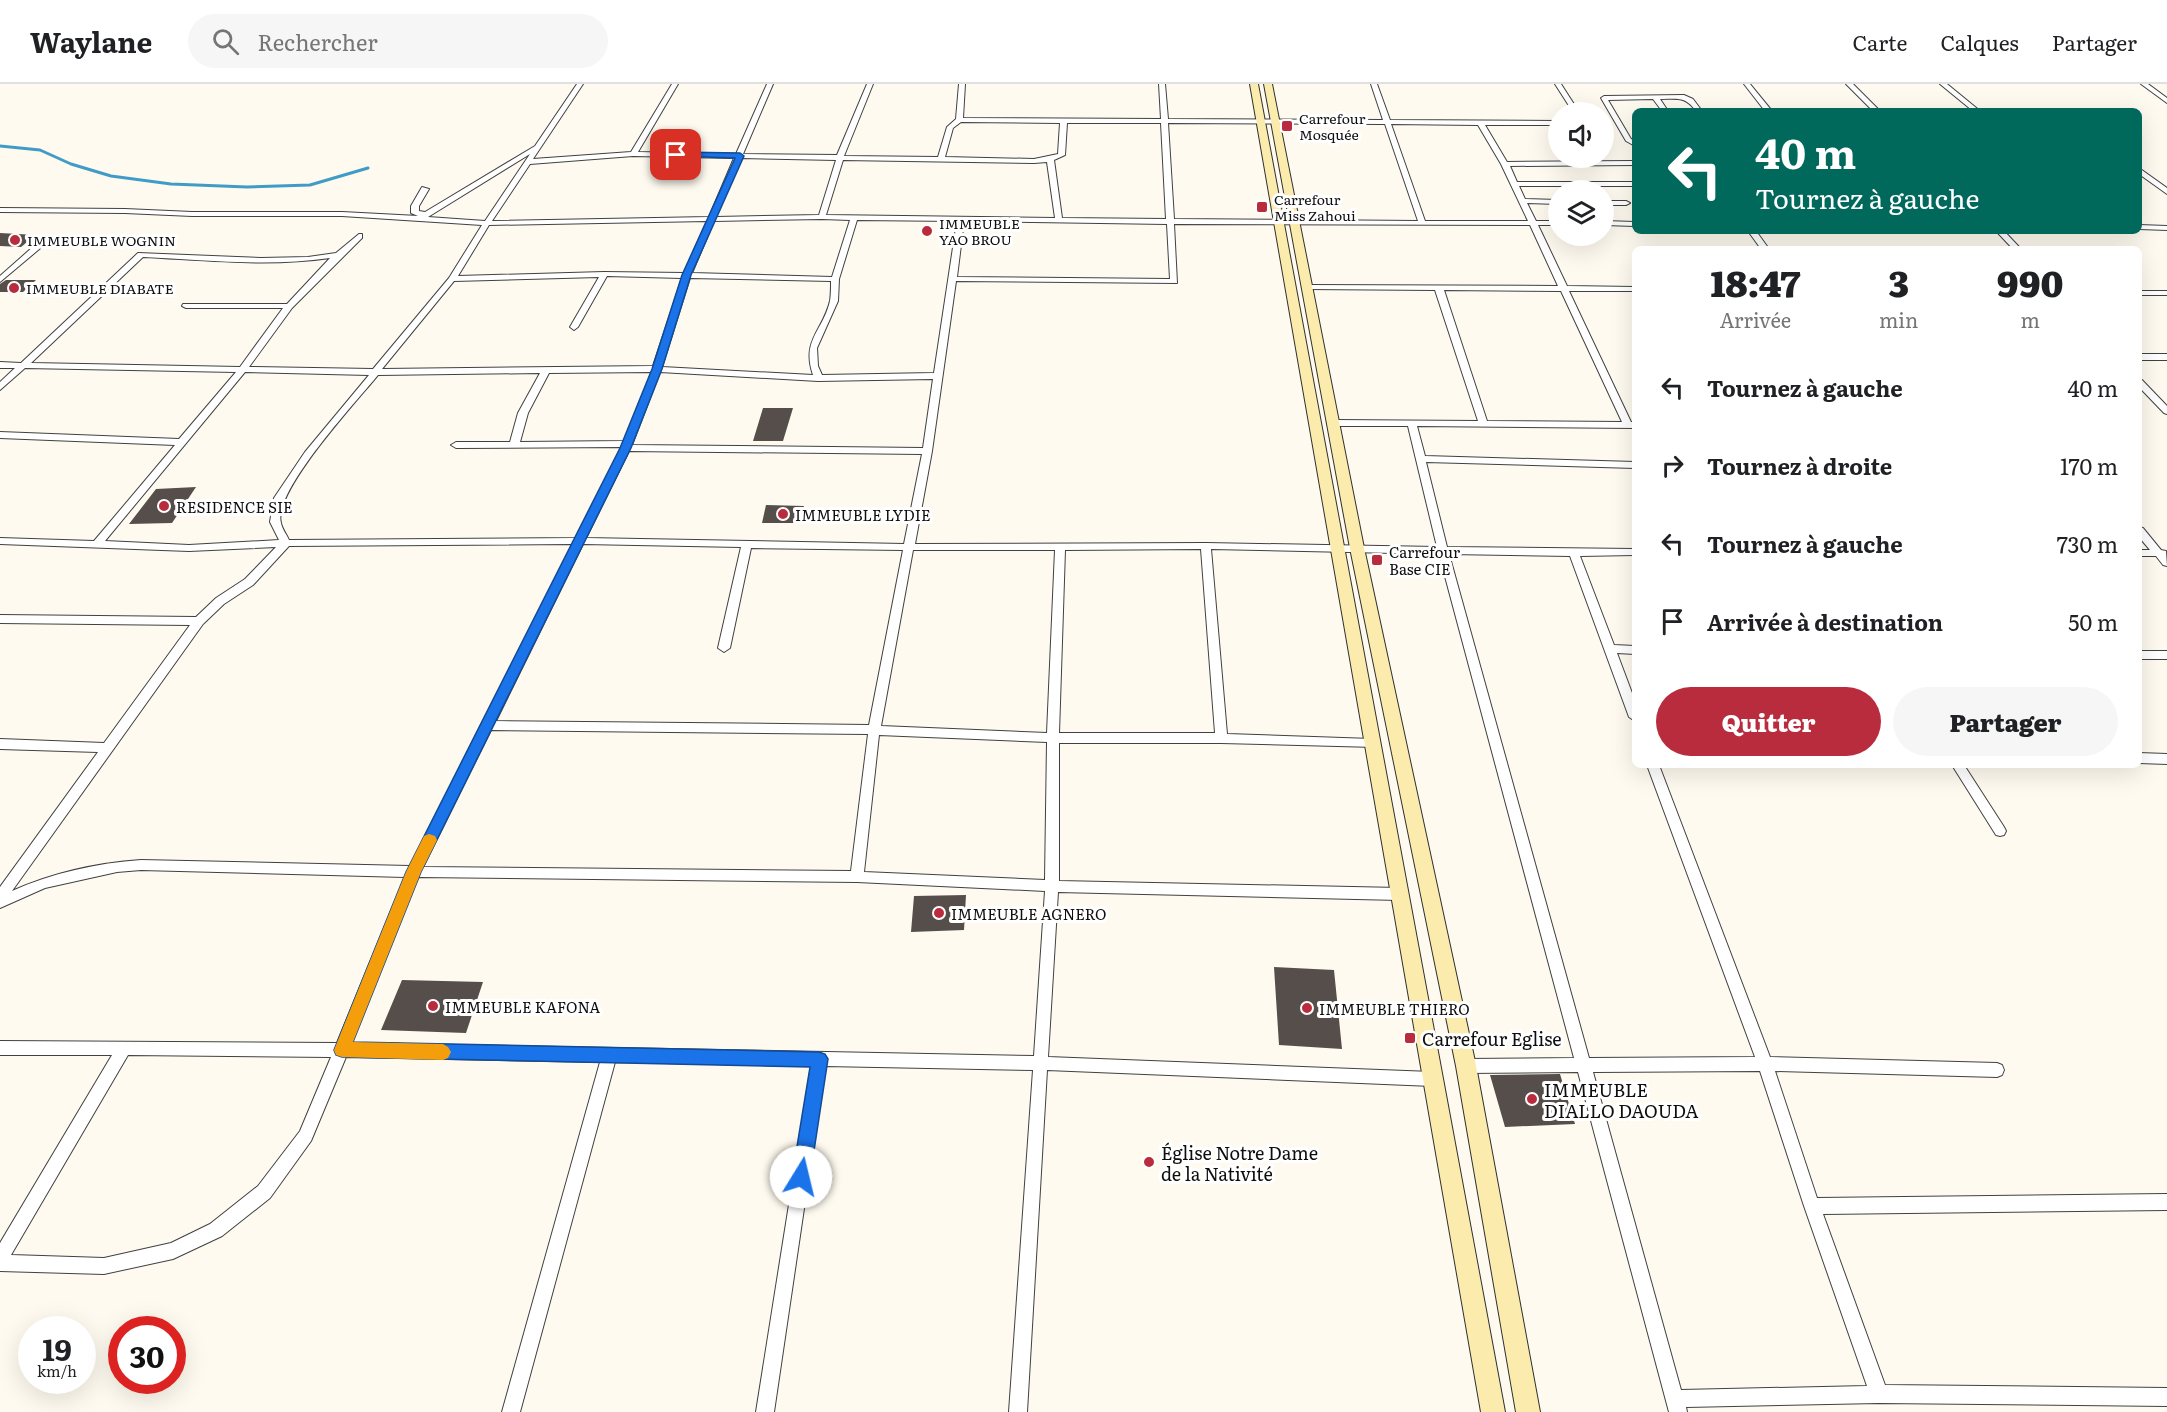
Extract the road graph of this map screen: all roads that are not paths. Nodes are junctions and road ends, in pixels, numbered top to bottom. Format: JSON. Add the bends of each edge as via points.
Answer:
{"nodes":[{"id":1,"x":580,"y":84,"type":"edge"},
{"id":2,"x":675,"y":84,"type":"edge"},
{"id":3,"x":771,"y":84,"type":"edge"},
{"id":4,"x":870,"y":84,"type":"edge"},
{"id":5,"x":962,"y":84,"type":"edge"},
{"id":6,"x":1162,"y":84,"type":"edge"},
{"id":7,"x":1254,"y":84,"type":"edge"},
{"id":8,"x":1268,"y":84,"type":"edge"},
{"id":9,"x":1374,"y":84,"type":"edge"},
{"id":10,"x":1558,"y":84,"type":"edge"},
{"id":11,"x":1747,"y":84,"type":"edge"},
{"id":12,"x":1849,"y":84,"type":"edge"},
{"id":13,"x":1943,"y":84,"type":"edge"},
{"id":14,"x":2144,"y":84,"type":"edge"},
{"id":15,"x":1655,"y":97,"type":"junction"},
{"id":16,"x":2167,"y":101,"type":"edge"},
{"id":17,"x":1570,"y":102,"type":"edge"},
{"id":18,"x":1663,"y":108,"type":"edge"},
{"id":19,"x":1696,"y":108,"type":"edge"},
{"id":20,"x":1767,"y":108,"type":"edge"},
{"id":21,"x":1874,"y":108,"type":"edge"},
{"id":22,"x":1973,"y":108,"type":"edge"},
{"id":23,"x":960,"y":120,"type":"junction"},
{"id":24,"x":1064,"y":120,"type":"junction"},
{"id":25,"x":1163,"y":120,"type":"junction"},
{"id":26,"x":1268,"y":121,"type":"junction"},
{"id":27,"x":1480,"y":122,"type":"junction"},
{"id":28,"x":1389,"y":123,"type":"junction"},
{"id":29,"x":1548,"y":123,"type":"edge"},
{"id":30,"x":1632,"y":142,"type":"edge"},
{"id":31,"x":540,"y":144,"type":"junction"},
{"id":32,"x":633,"y":154,"type":"junction"},
{"id":33,"x":740,"y":156,"type":"junction"},
{"id":34,"x":840,"y":157,"type":"junction"},
{"id":35,"x":941,"y":159,"type":"junction"},
{"id":36,"x":1050,"y":159,"type":"junction"},
{"id":37,"x":1614,"y":161,"type":"edge"},
{"id":38,"x":528,"y":162,"type":"junction"},
{"id":39,"x":1548,"y":162,"type":"edge"},
{"id":40,"x":1632,"y":163,"type":"edge"},
{"id":41,"x":1505,"y":164,"type":"junction"},
{"id":42,"x":2142,"y":172,"type":"edge"},
{"id":43,"x":1514,"y":184,"type":"junction"},
{"id":44,"x":1632,"y":184,"type":"edge"},
{"id":45,"x":425,"y":189,"type":"dead end"},
{"id":46,"x":2167,"y":192,"type":"edge"},
{"id":47,"x":1522,"y":201,"type":"junction"},
{"id":48,"x":1548,"y":202,"type":"edge"},
{"id":49,"x":1614,"y":203,"type":"edge"},
{"id":50,"x":1626,"y":203,"type":"dead end"},
{"id":51,"x":0,"y":210,"type":"edge"},
{"id":52,"x":423,"y":216,"type":"junction"},
{"id":53,"x":822,"y":217,"type":"junction"},
{"id":54,"x":854,"y":218,"type":"junction"},
{"id":55,"x":713,"y":219,"type":"junction"},
{"id":56,"x":961,"y":219,"type":"junction"},
{"id":57,"x":1059,"y":220,"type":"junction"},
{"id":58,"x":1171,"y":222,"type":"junction"},
{"id":59,"x":1422,"y":222,"type":"junction"},
{"id":60,"x":487,"y":223,"type":"junction"},
{"id":61,"x":1287,"y":223,"type":"junction"},
{"id":62,"x":1532,"y":223,"type":"junction"},
{"id":63,"x":1548,"y":223,"type":"edge"},
{"id":64,"x":1614,"y":223,"type":"edge"},
{"id":65,"x":1632,"y":224,"type":"edge"},
{"id":66,"x":2142,"y":227,"type":"edge"},
{"id":67,"x":2167,"y":228,"type":"edge"},
{"id":68,"x":2003,"y":234,"type":"edge"},
{"id":69,"x":358,"y":236,"type":"dead end"},
{"id":70,"x":46,"y":240,"type":"dead end"},
{"id":71,"x":2014,"y":246,"type":"edge"},
{"id":72,"x":338,"y":255,"type":"junction"},
{"id":73,"x":604,"y":274,"type":"junction"},
{"id":74,"x":687,"y":275,"type":"junction"},
{"id":75,"x":452,"y":279,"type":"junction"},
{"id":76,"x":835,"y":279,"type":"junction"},
{"id":77,"x":952,"y":279,"type":"junction"},
{"id":78,"x":0,"y":280,"type":"edge"},
{"id":79,"x":1307,"y":287,"type":"junction"},
{"id":80,"x":1439,"y":289,"type":"junction"},
{"id":81,"x":1564,"y":289,"type":"junction"},
{"id":82,"x":1632,"y":289,"type":"edge"},
{"id":83,"x":2142,"y":293,"type":"edge"},
{"id":84,"x":2167,"y":293,"type":"edge"},
{"id":85,"x":186,"y":306,"type":"dead end"},
{"id":86,"x":289,"y":306,"type":"junction"},
{"id":87,"x":574,"y":327,"type":"dead end"},
{"id":88,"x":2142,"y":357,"type":"edge"},
{"id":89,"x":2167,"y":357,"type":"edge"},
{"id":90,"x":0,"y":365,"type":"edge"},
{"id":91,"x":24,"y":365,"type":"junction"},
{"id":92,"x":243,"y":369,"type":"junction"},
{"id":93,"x":657,"y":369,"type":"junction"},
{"id":94,"x":546,"y":370,"type":"junction"},
{"id":95,"x":377,"y":372,"type":"junction"},
{"id":96,"x":938,"y":376,"type":"junction"},
{"id":97,"x":818,"y":378,"type":"junction"},
{"id":98,"x":2142,"y":385,"type":"edge"},
{"id":99,"x":0,"y":387,"type":"edge"},
{"id":100,"x":2167,"y":411,"type":"edge"},
{"id":101,"x":1334,"y":423,"type":"junction"},
{"id":102,"x":1412,"y":424,"type":"junction"},
{"id":103,"x":1484,"y":425,"type":"junction"},
{"id":104,"x":1631,"y":425,"type":"edge"},
{"id":105,"x":0,"y":435,"type":"edge"},
{"id":106,"x":182,"y":442,"type":"junction"},
{"id":107,"x":456,"y":445,"type":"dead end"},
{"id":108,"x":514,"y":445,"type":"junction"},
{"id":109,"x":626,"y":446,"type":"junction"},
{"id":110,"x":927,"y":451,"type":"junction"},
{"id":111,"x":1420,"y":459,"type":"junction"},
{"id":112,"x":1632,"y":465,"type":"edge"},
{"id":113,"x":2142,"y":533,"type":"edge"},
{"id":114,"x":0,"y":541,"type":"edge"},
{"id":115,"x":578,"y":541,"type":"junction"},
{"id":116,"x":286,"y":543,"type":"junction"},
{"id":117,"x":97,"y":544,"type":"junction"},
{"id":118,"x":747,"y":544,"type":"junction"},
{"id":119,"x":1060,"y":546,"type":"junction"},
{"id":120,"x":1206,"y":546,"type":"junction"},
{"id":121,"x":908,"y":547,"type":"junction"},
{"id":122,"x":1337,"y":547,"type":"junction"},
{"id":123,"x":1357,"y":548,"type":"junction"},
{"id":124,"x":1443,"y":550,"type":"junction"},
{"id":125,"x":1632,"y":552,"type":"edge"},
{"id":126,"x":1574,"y":553,"type":"junction"},
{"id":127,"x":2142,"y":553,"type":"edge"},
{"id":128,"x":2162,"y":553,"type":"edge"},
{"id":129,"x":2167,"y":563,"type":"edge"},
{"id":130,"x":0,"y":620,"type":"edge"},
{"id":131,"x":199,"y":621,"type":"junction"},
{"id":132,"x":724,"y":648,"type":"dead end"},
{"id":133,"x":1610,"y":649,"type":"junction"},
{"id":134,"x":1632,"y":650,"type":"edge"},
{"id":135,"x":2142,"y":655,"type":"edge"},
{"id":136,"x":2167,"y":655,"type":"edge"},
{"id":137,"x":1632,"y":709,"type":"edge"},
{"id":138,"x":486,"y":725,"type":"junction"},
{"id":139,"x":874,"y":730,"type":"junction"},
{"id":140,"x":1053,"y":738,"type":"junction"},
{"id":141,"x":1221,"y":738,"type":"junction"},
{"id":142,"x":0,"y":744,"type":"edge"},
{"id":143,"x":1372,"y":744,"type":"junction"},
{"id":144,"x":106,"y":748,"type":"junction"},
{"id":145,"x":2142,"y":758,"type":"edge"},
{"id":146,"x":2167,"y":759,"type":"edge"},
{"id":147,"x":1654,"y":768,"type":"edge"},
{"id":148,"x":1960,"y":768,"type":"edge"},
{"id":149,"x":2000,"y":831,"type":"dead end"},
{"id":150,"x":414,"y":872,"type":"junction"},
{"id":151,"x":857,"y":877,"type":"junction"},
{"id":152,"x":1052,"y":886,"type":"junction"},
{"id":153,"x":1399,"y":894,"type":"junction"},
{"id":154,"x":0,"y":897,"type":"edge"},
{"id":155,"x":0,"y":902,"type":"edge"},
{"id":156,"x":0,"y":1048,"type":"edge"},
{"id":157,"x":124,"y":1048,"type":"junction"},
{"id":158,"x":342,"y":1050,"type":"junction"},
{"id":159,"x":609,"y":1056,"type":"junction"},
{"id":160,"x":819,"y":1059,"type":"junction"},
{"id":161,"x":1039,"y":1063,"type":"junction"},
{"id":162,"x":1585,"y":1064,"type":"junction"},
{"id":163,"x":1765,"y":1064,"type":"junction"},
{"id":164,"x":1466,"y":1066,"type":"junction"},
{"id":165,"x":1997,"y":1070,"type":"dead end"},
{"id":166,"x":1432,"y":1079,"type":"junction"},
{"id":167,"x":2167,"y":1202,"type":"edge"},
{"id":168,"x":1812,"y":1206,"type":"junction"},
{"id":169,"x":0,"y":1258,"type":"edge"},
{"id":170,"x":0,"y":1263,"type":"edge"},
{"id":171,"x":1880,"y":1394,"type":"junction"},
{"id":172,"x":2167,"y":1397,"type":"edge"},
{"id":173,"x":1677,"y":1405,"type":"edge"},
{"id":174,"x":510,"y":1412,"type":"edge"},
{"id":175,"x":765,"y":1412,"type":"edge"},
{"id":176,"x":1018,"y":1412,"type":"edge"},
{"id":177,"x":1493,"y":1412,"type":"edge"},
{"id":178,"x":1528,"y":1412,"type":"edge"}],
"edges":[{"from":1,"to":31,"type":"street"},
{"from":2,"to":32,"type":"street"},
{"from":3,"to":33,"type":"street"},
{"from":4,"to":34,"type":"street"},
{"from":5,"to":23,"type":"street"},
{"from":6,"to":25,"type":"street"},
{"from":7,"to":26,"type":"main road"},
{"from":8,"to":26,"type":"main road"},
{"from":9,"to":28,"type":"street"},
{"from":10,"to":17,"type":"street"},
{"from":11,"to":20,"type":"street"},
{"from":12,"to":21,"type":"street"},
{"from":13,"to":22,"type":"street"},
{"from":14,"to":16,"type":"street"},
{"from":15,"to":18,"type":"street"},
{"from":15,"to":19,"type":"street","via":[[1688,98]]},
{"from":15,"to":30,"type":"street","via":[[1604,98]]},
{"from":23,"to":24,"type":"street"},
{"from":23,"to":35,"type":"street","via":[[950,128]]},
{"from":24,"to":25,"type":"street"},
{"from":24,"to":36,"type":"street","via":[[1061,155]]},
{"from":25,"to":26,"type":"street"},
{"from":25,"to":58,"type":"street"},
{"from":26,"to":28,"type":"street"},
{"from":26,"to":61,"type":"main road"},
{"from":27,"to":28,"type":"street"},
{"from":27,"to":29,"type":"street"},
{"from":27,"to":41,"type":"street"},
{"from":28,"to":59,"type":"street"},
{"from":31,"to":38,"type":"street"},
{"from":31,"to":52,"type":"street"},
{"from":32,"to":33,"type":"street"},
{"from":32,"to":38,"type":"street"},
{"from":33,"to":34,"type":"street"},
{"from":33,"to":55,"type":"street"},
{"from":34,"to":35,"type":"street"},
{"from":34,"to":53,"type":"street"},
{"from":35,"to":36,"type":"street"},
{"from":36,"to":57,"type":"street"},
{"from":37,"to":40,"type":"street"},
{"from":38,"to":60,"type":"street"},
{"from":39,"to":41,"type":"street"},
{"from":41,"to":43,"type":"street"},
{"from":42,"to":46,"type":"street"},
{"from":43,"to":44,"type":"street"},
{"from":43,"to":47,"type":"street"},
{"from":45,"to":52,"type":"street","via":[[415,206],[415,213]]},
{"from":47,"to":48,"type":"street"},
{"from":47,"to":62,"type":"street"},
{"from":49,"to":50,"type":"street"},
{"from":51,"to":52,"type":"street"},
{"from":52,"to":60,"type":"street"},
{"from":53,"to":54,"type":"street"},
{"from":53,"to":55,"type":"street"},
{"from":54,"to":56,"type":"street"},
{"from":54,"to":76,"type":"street"},
{"from":55,"to":60,"type":"street"},
{"from":55,"to":74,"type":"street"},
{"from":56,"to":57,"type":"street"},
{"from":56,"to":77,"type":"street"},
{"from":57,"to":58,"type":"street"},
{"from":58,"to":61,"type":"street"},
{"from":58,"to":77,"type":"street","via":[[1174,281]]},
{"from":59,"to":61,"type":"street"},
{"from":59,"to":62,"type":"street"},
{"from":60,"to":75,"type":"street"},
{"from":61,"to":79,"type":"main road"},
{"from":61,"to":122,"type":"main road"},
{"from":62,"to":63,"type":"street"},
{"from":62,"to":81,"type":"street"},
{"from":64,"to":65,"type":"street"},
{"from":66,"to":67,"type":"street"},
{"from":68,"to":71,"type":"street"},
{"from":69,"to":72,"type":"street"},
{"from":70,"to":78,"type":"street"},
{"from":72,"to":86,"type":"street"},
{"from":72,"to":91,"type":"street","via":[[282,260],[141,255]]},
{"from":73,"to":74,"type":"street"},
{"from":73,"to":75,"type":"street"},
{"from":73,"to":87,"type":"street"},
{"from":74,"to":76,"type":"street"},
{"from":74,"to":93,"type":"street"},
{"from":75,"to":95,"type":"street"},
{"from":76,"to":97,"type":"street","via":[[834,301],[813,348]]},
{"from":77,"to":96,"type":"street"},
{"from":79,"to":80,"type":"street"},
{"from":79,"to":101,"type":"main road"},
{"from":80,"to":81,"type":"street"},
{"from":80,"to":103,"type":"street"},
{"from":81,"to":82,"type":"street"},
{"from":81,"to":104,"type":"street"},
{"from":83,"to":84,"type":"street"},
{"from":85,"to":86,"type":"street"},
{"from":86,"to":92,"type":"street"},
{"from":88,"to":89,"type":"street"},
{"from":90,"to":91,"type":"street"},
{"from":91,"to":92,"type":"street"},
{"from":91,"to":99,"type":"street"},
{"from":92,"to":95,"type":"street"},
{"from":92,"to":106,"type":"street"},
{"from":93,"to":94,"type":"street"},
{"from":93,"to":97,"type":"street"},
{"from":93,"to":109,"type":"street"},
{"from":94,"to":95,"type":"street"},
{"from":94,"to":108,"type":"street","via":[[523,413]]},
{"from":95,"to":116,"type":"street","via":[[308,454],[279,498],[275,522]]},
{"from":96,"to":97,"type":"street"},
{"from":96,"to":110,"type":"street"},
{"from":98,"to":100,"type":"street"},
{"from":101,"to":102,"type":"street"},
{"from":101,"to":123,"type":"main road"},
{"from":102,"to":103,"type":"street"},
{"from":102,"to":111,"type":"street"},
{"from":103,"to":104,"type":"street"},
{"from":105,"to":106,"type":"street"},
{"from":106,"to":117,"type":"street"},
{"from":107,"to":108,"type":"street"},
{"from":108,"to":109,"type":"street"},
{"from":109,"to":110,"type":"street"},
{"from":109,"to":115,"type":"street"},
{"from":110,"to":121,"type":"street"},
{"from":111,"to":112,"type":"street"},
{"from":111,"to":124,"type":"street"},
{"from":113,"to":128,"type":"street"},
{"from":114,"to":117,"type":"street"},
{"from":115,"to":116,"type":"street"},
{"from":115,"to":118,"type":"street"},
{"from":115,"to":138,"type":"street"},
{"from":116,"to":117,"type":"street","via":[[189,548]]},
{"from":116,"to":131,"type":"street","via":[[249,582],[219,601]]},
{"from":118,"to":121,"type":"street"},
{"from":118,"to":132,"type":"street"},
{"from":119,"to":120,"type":"street"},
{"from":119,"to":121,"type":"street"},
{"from":119,"to":140,"type":"street"},
{"from":120,"to":122,"type":"street"},
{"from":120,"to":141,"type":"street"},
{"from":121,"to":139,"type":"street"},
{"from":122,"to":123,"type":"street"},
{"from":122,"to":143,"type":"main road"},
{"from":123,"to":124,"type":"street"},
{"from":123,"to":164,"type":"main road"},
{"from":124,"to":126,"type":"street"},
{"from":124,"to":162,"type":"street"},
{"from":125,"to":126,"type":"street"},
{"from":126,"to":133,"type":"street"},
{"from":127,"to":128,"type":"street"},
{"from":128,"to":129,"type":"street"},
{"from":130,"to":131,"type":"street"},
{"from":131,"to":144,"type":"street"},
{"from":133,"to":134,"type":"street"},
{"from":133,"to":137,"type":"street"},
{"from":135,"to":136,"type":"street"},
{"from":138,"to":139,"type":"street"},
{"from":138,"to":150,"type":"street"},
{"from":139,"to":140,"type":"street"},
{"from":139,"to":151,"type":"street"},
{"from":140,"to":141,"type":"street"},
{"from":140,"to":152,"type":"street"},
{"from":141,"to":143,"type":"street"},
{"from":142,"to":144,"type":"street"},
{"from":143,"to":153,"type":"main road"},
{"from":144,"to":154,"type":"street"},
{"from":145,"to":146,"type":"street"},
{"from":147,"to":163,"type":"street"},
{"from":148,"to":149,"type":"street"},
{"from":150,"to":151,"type":"street"},
{"from":150,"to":155,"type":"street","via":[[141,865],[43,883]]},
{"from":150,"to":158,"type":"street"},
{"from":151,"to":152,"type":"street"},
{"from":152,"to":153,"type":"street"},
{"from":152,"to":161,"type":"street"},
{"from":153,"to":166,"type":"main road"},
{"from":156,"to":157,"type":"street"},
{"from":157,"to":158,"type":"street"},
{"from":157,"to":169,"type":"street"},
{"from":158,"to":159,"type":"street"},
{"from":158,"to":170,"type":"street","via":[[306,1136],[264,1192],[216,1230],[173,1251],[104,1266]]},
{"from":159,"to":160,"type":"street"},
{"from":159,"to":174,"type":"street"},
{"from":160,"to":161,"type":"street"},
{"from":160,"to":175,"type":"street"},
{"from":161,"to":166,"type":"street"},
{"from":161,"to":176,"type":"street"},
{"from":162,"to":163,"type":"street"},
{"from":162,"to":164,"type":"street"},
{"from":162,"to":173,"type":"street"},
{"from":163,"to":165,"type":"street"},
{"from":163,"to":168,"type":"street"},
{"from":164,"to":178,"type":"main road"},
{"from":166,"to":177,"type":"main road"},
{"from":167,"to":168,"type":"street"},
{"from":168,"to":171,"type":"street"},
{"from":171,"to":172,"type":"street"},
{"from":171,"to":173,"type":"street"}]}
